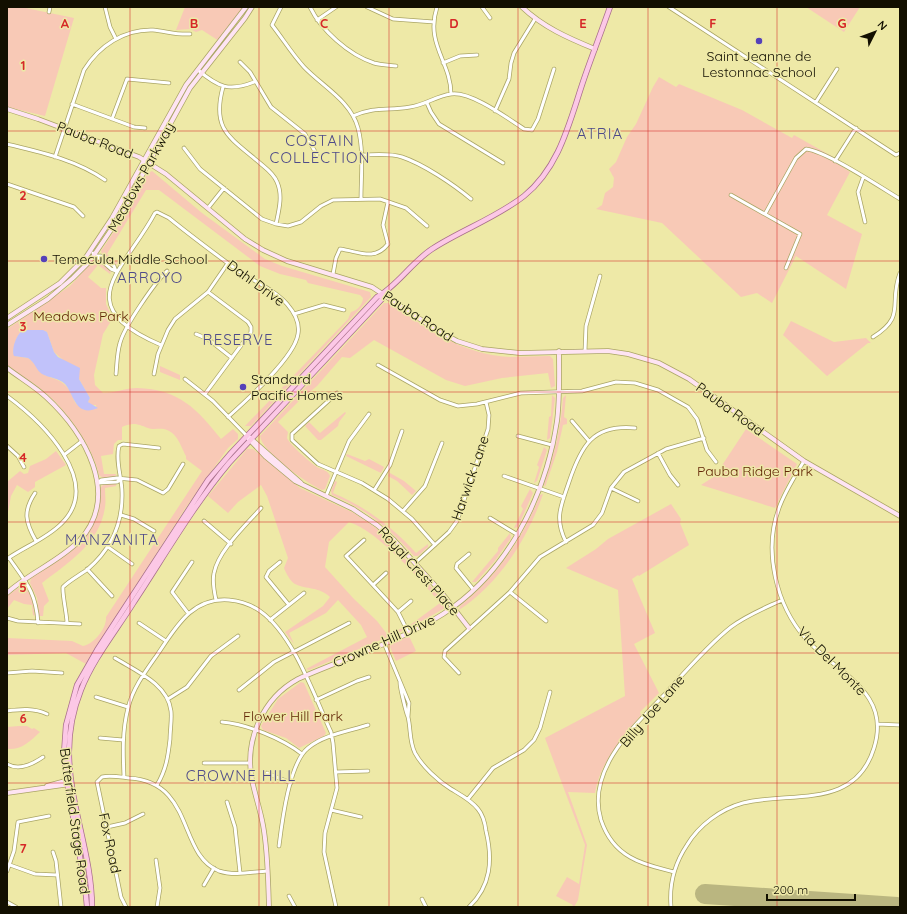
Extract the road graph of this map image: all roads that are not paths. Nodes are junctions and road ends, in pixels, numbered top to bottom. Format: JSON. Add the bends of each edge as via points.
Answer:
{"nodes":[{"id":1,"x":50,"y":7,"type":"edge"},
{"id":2,"x":105,"y":7,"type":"edge"},
{"id":3,"x":246,"y":7,"type":"edge"},
{"id":4,"x":252,"y":7,"type":"edge"},
{"id":5,"x":281,"y":7,"type":"edge"},
{"id":6,"x":310,"y":7,"type":"edge"},
{"id":7,"x":336,"y":7,"type":"edge"},
{"id":8,"x":367,"y":7,"type":"edge"},
{"id":9,"x":437,"y":7,"type":"edge"},
{"id":10,"x":482,"y":7,"type":"edge"},
{"id":11,"x":522,"y":7,"type":"edge"},
{"id":12,"x":610,"y":7,"type":"edge"},
{"id":13,"x":668,"y":7,"type":"edge"},
{"id":14,"x":49,"y":12,"type":"dead end"},
{"id":15,"x":490,"y":18,"type":"dead end"},
{"id":16,"x":535,"y":19,"type":"junction"},
{"id":17,"x":316,"y":20,"type":"junction"},
{"id":18,"x":434,"y":22,"type":"junction"},
{"id":19,"x":190,"y":34,"type":"dead end"},
{"id":20,"x":116,"y":39,"type":"junction"},
{"id":21,"x":595,"y":49,"type":"junction"},
{"id":22,"x":477,"y":55,"type":"dead end"},
{"id":23,"x":240,"y":62,"type":"dead end"},
{"id":24,"x":443,"y":63,"type":"junction"},
{"id":25,"x":396,"y":66,"type":"dead end"},
{"id":26,"x":554,"y":69,"type":"dead end"},
{"id":27,"x":837,"y":69,"type":"dead end"},
{"id":28,"x":198,"y":70,"type":"junction"},
{"id":29,"x":202,"y":73,"type":"junction"},
{"id":30,"x":254,"y":82,"type":"junction"},
{"id":31,"x":169,"y":83,"type":"dead end"},
{"id":32,"x":223,"y":87,"type":"junction"},
{"id":33,"x":451,"y":94,"type":"junction"},
{"id":34,"x":816,"y":102,"type":"junction"},
{"id":35,"x":427,"y":103,"type":"junction"},
{"id":36,"x":72,"y":104,"type":"junction"},
{"id":37,"x":7,"y":109,"type":"edge"},
{"id":38,"x":495,"y":111,"type":"junction"},
{"id":39,"x":353,"y":116,"type":"junction"},
{"id":40,"x":112,"y":119,"type":"junction"},
{"id":41,"x":145,"y":128,"type":"dead end"},
{"id":42,"x":856,"y":128,"type":"junction"},
{"id":43,"x":65,"y":129,"type":"junction"},
{"id":44,"x":7,"y":144,"type":"edge"},
{"id":45,"x":184,"y":148,"type":"dead end"},
{"id":46,"x":900,"y":153,"type":"edge"},
{"id":47,"x":317,"y":155,"type":"dead end"},
{"id":48,"x":361,"y":155,"type":"junction"},
{"id":49,"x":55,"y":157,"type":"junction"},
{"id":50,"x":144,"y":160,"type":"junction"},
{"id":51,"x":836,"y":161,"type":"junction"},
{"id":52,"x":149,"y":162,"type":"junction"},
{"id":53,"x":504,"y":163,"type":"dead end"},
{"id":54,"x":863,"y":178,"type":"junction"},
{"id":55,"x":104,"y":180,"type":"dead end"},
{"id":56,"x":7,"y":184,"type":"edge"},
{"id":57,"x":224,"y":188,"type":"junction"},
{"id":58,"x":731,"y":195,"type":"dead end"},
{"id":59,"x":900,"y":198,"type":"edge"},
{"id":60,"x":360,"y":199,"type":"junction"},
{"id":61,"x":471,"y":199,"type":"dead end"},
{"id":62,"x":388,"y":202,"type":"junction"},
{"id":63,"x":208,"y":208,"type":"junction"},
{"id":64,"x":765,"y":214,"type":"junction"},
{"id":65,"x":83,"y":216,"type":"dead end"},
{"id":66,"x":865,"y":222,"type":"dead end"},
{"id":67,"x":276,"y":224,"type":"junction"},
{"id":68,"x":427,"y":226,"type":"dead end"},
{"id":69,"x":91,"y":251,"type":"junction"},
{"id":70,"x":96,"y":255,"type":"junction"},
{"id":71,"x":228,"y":263,"type":"junction"},
{"id":72,"x":786,"y":268,"type":"dead end"},
{"id":73,"x":116,"y":271,"type":"junction"},
{"id":74,"x":167,"y":271,"type":"dead end"},
{"id":75,"x":900,"y":273,"type":"edge"},
{"id":76,"x":333,"y":274,"type":"junction"},
{"id":77,"x":600,"y":276,"type":"dead end"},
{"id":78,"x":208,"y":292,"type":"junction"},
{"id":79,"x":384,"y":294,"type":"junction"},
{"id":80,"x":344,"y":310,"type":"dead end"},
{"id":81,"x":294,"y":314,"type":"junction"},
{"id":82,"x":7,"y":318,"type":"edge"},
{"id":83,"x":7,"y":325,"type":"edge"},
{"id":84,"x":128,"y":328,"type":"junction"},
{"id":85,"x":196,"y":334,"type":"dead end"},
{"id":86,"x":872,"y":337,"type":"dead end"},
{"id":87,"x":161,"y":345,"type":"junction"},
{"id":88,"x":558,"y":351,"type":"junction"},
{"id":89,"x":585,"y":351,"type":"junction"},
{"id":90,"x":232,"y":358,"type":"junction"},
{"id":91,"x":378,"y":365,"type":"dead end"},
{"id":92,"x":7,"y":368,"type":"edge"},
{"id":93,"x":116,"y":374,"type":"dead end"},
{"id":94,"x":154,"y":374,"type":"dead end"},
{"id":95,"x":185,"y":379,"type":"dead end"},
{"id":96,"x":559,"y":392,"type":"junction"},
{"id":97,"x":337,"y":393,"type":"dead end"},
{"id":98,"x":205,"y":394,"type":"junction"},
{"id":99,"x":7,"y":396,"type":"edge"},
{"id":100,"x":486,"y":402,"type":"junction"},
{"id":101,"x":369,"y":414,"type":"dead end"},
{"id":102,"x":228,"y":417,"type":"junction"},
{"id":103,"x":572,"y":421,"type":"dead end"},
{"id":104,"x":635,"y":428,"type":"dead end"},
{"id":105,"x":402,"y":431,"type":"dead end"},
{"id":106,"x":518,"y":436,"type":"dead end"},
{"id":107,"x":249,"y":438,"type":"junction"},
{"id":108,"x":704,"y":438,"type":"junction"},
{"id":109,"x":82,"y":441,"type":"junction"},
{"id":110,"x":589,"y":441,"type":"junction"},
{"id":111,"x":442,"y":443,"type":"dead end"},
{"id":112,"x":552,"y":445,"type":"junction"},
{"id":113,"x":7,"y":446,"type":"edge"},
{"id":114,"x":159,"y":448,"type":"dead end"},
{"id":115,"x":658,"y":453,"type":"junction"},
{"id":116,"x":64,"y":455,"type":"junction"},
{"id":117,"x":804,"y":461,"type":"junction"},
{"id":118,"x":716,"y":462,"type":"dead end"},
{"id":119,"x":183,"y":464,"type":"dead end"},
{"id":120,"x":24,"y":467,"type":"dead end"},
{"id":121,"x":336,"y":471,"type":"junction"},
{"id":122,"x":504,"y":476,"type":"dead end"},
{"id":123,"x":121,"y":480,"type":"junction"},
{"id":124,"x":98,"y":483,"type":"junction"},
{"id":125,"x":678,"y":485,"type":"dead end"},
{"id":126,"x":539,"y":488,"type":"junction"},
{"id":127,"x":611,"y":488,"type":"junction"},
{"id":128,"x":375,"y":490,"type":"junction"},
{"id":129,"x":35,"y":493,"type":"dead end"},
{"id":130,"x":326,"y":496,"type":"junction"},
{"id":131,"x":564,"y":497,"type":"junction"},
{"id":132,"x":638,"y":500,"type":"dead end"},
{"id":133,"x":261,"y":508,"type":"dead end"},
{"id":134,"x":403,"y":511,"type":"junction"},
{"id":135,"x":121,"y":515,"type":"junction"},
{"id":136,"x":900,"y":516,"type":"edge"},
{"id":137,"x":490,"y":518,"type":"dead end"},
{"id":138,"x":204,"y":521,"type":"dead end"},
{"id":139,"x":154,"y":531,"type":"dead end"},
{"id":140,"x":518,"y":535,"type":"junction"},
{"id":141,"x":364,"y":540,"type":"dead end"},
{"id":142,"x":36,"y":541,"type":"junction"},
{"id":143,"x":566,"y":542,"type":"junction"},
{"id":144,"x":231,"y":544,"type":"junction"},
{"id":145,"x":435,"y":545,"type":"junction"},
{"id":146,"x":108,"y":547,"type":"junction"},
{"id":147,"x":469,"y":554,"type":"dead end"},
{"id":148,"x":8,"y":558,"type":"edge"},
{"id":149,"x":192,"y":562,"type":"dead end"},
{"id":150,"x":280,"y":562,"type":"dead end"},
{"id":151,"x":415,"y":563,"type":"junction"},
{"id":152,"x":132,"y":564,"type":"dead end"},
{"id":153,"x":87,"y":570,"type":"junction"},
{"id":154,"x":386,"y":573,"type":"dead end"},
{"id":155,"x":24,"y":580,"type":"junction"},
{"id":156,"x":373,"y":585,"type":"junction"},
{"id":157,"x":474,"y":589,"type":"junction"},
{"id":158,"x":7,"y":592,"type":"edge"},
{"id":159,"x":510,"y":592,"type":"junction"},
{"id":160,"x":304,"y":593,"type":"dead end"},
{"id":161,"x":112,"y":596,"type":"dead end"},
{"id":162,"x":216,"y":600,"type":"junction"},
{"id":163,"x":782,"y":600,"type":"junction"},
{"id":164,"x":411,"y":601,"type":"dead end"},
{"id":165,"x":289,"y":605,"type":"junction"},
{"id":166,"x":453,"y":607,"type":"junction"},
{"id":167,"x":398,"y":612,"type":"junction"},
{"id":168,"x":188,"y":613,"type":"junction"},
{"id":169,"x":7,"y":618,"type":"edge"},
{"id":170,"x":270,"y":620,"type":"junction"},
{"id":171,"x":546,"y":621,"type":"dead end"},
{"id":172,"x":38,"y":623,"type":"junction"},
{"id":173,"x":67,"y":623,"type":"junction"},
{"id":174,"x":139,"y":623,"type":"dead end"},
{"id":175,"x":349,"y":623,"type":"dead end"},
{"id":176,"x":80,"y":624,"type":"dead end"},
{"id":177,"x":469,"y":628,"type":"junction"},
{"id":178,"x":408,"y":632,"type":"junction"},
{"id":179,"x":238,"y":636,"type":"dead end"},
{"id":180,"x":166,"y":641,"type":"junction"},
{"id":181,"x":384,"y":643,"type":"junction"},
{"id":182,"x":293,"y":651,"type":"junction"},
{"id":183,"x":115,"y":658,"type":"dead end"},
{"id":184,"x":7,"y":673,"type":"edge"},
{"id":185,"x":62,"y":673,"type":"dead end"},
{"id":186,"x":459,"y":673,"type":"dead end"},
{"id":187,"x":143,"y":676,"type":"junction"},
{"id":188,"x":304,"y":676,"type":"junction"},
{"id":189,"x":369,"y":678,"type":"dead end"},
{"id":190,"x":239,"y":690,"type":"dead end"},
{"id":191,"x":550,"y":692,"type":"dead end"},
{"id":192,"x":96,"y":697,"type":"dead end"},
{"id":193,"x":168,"y":699,"type":"junction"},
{"id":194,"x":316,"y":700,"type":"junction"},
{"id":195,"x":128,"y":707,"type":"junction"},
{"id":196,"x":7,"y":711,"type":"edge"},
{"id":197,"x":47,"y":714,"type":"dead end"},
{"id":198,"x":222,"y":722,"type":"dead end"},
{"id":199,"x":877,"y":724,"type":"junction"},
{"id":200,"x":900,"y":725,"type":"edge"},
{"id":201,"x":368,"y":726,"type":"dead end"},
{"id":202,"x":255,"y":731,"type":"junction"},
{"id":203,"x":332,"y":737,"type":"junction"},
{"id":204,"x":100,"y":738,"type":"dead end"},
{"id":205,"x":123,"y":740,"type":"junction"},
{"id":206,"x":302,"y":754,"type":"junction"},
{"id":207,"x":43,"y":757,"type":"dead end"},
{"id":208,"x":204,"y":763,"type":"dead end"},
{"id":209,"x":250,"y":763,"type":"junction"},
{"id":210,"x":7,"y":764,"type":"edge"},
{"id":211,"x":368,"y":771,"type":"dead end"},
{"id":212,"x":336,"y":772,"type":"junction"},
{"id":213,"x":267,"y":774,"type":"dead end"},
{"id":214,"x":124,"y":777,"type":"junction"},
{"id":215,"x":69,"y":782,"type":"junction"},
{"id":216,"x":291,"y":783,"type":"junction"},
{"id":217,"x":157,"y":785,"type":"junction"},
{"id":218,"x":7,"y":793,"type":"edge"},
{"id":219,"x":468,"y":799,"type":"junction"},
{"id":220,"x":227,"y":802,"type":"dead end"},
{"id":221,"x":331,"y":810,"type":"junction"},
{"id":222,"x":143,"y":814,"type":"dead end"},
{"id":223,"x":49,"y":816,"type":"dead end"},
{"id":224,"x":361,"y":817,"type":"dead end"},
{"id":225,"x":107,"y":827,"type":"junction"},
{"id":226,"x":279,"y":846,"type":"dead end"},
{"id":227,"x":53,"y":852,"type":"dead end"},
{"id":228,"x":156,"y":860,"type":"dead end"},
{"id":229,"x":10,"y":864,"type":"junction"},
{"id":230,"x":214,"y":868,"type":"junction"},
{"id":231,"x":7,"y":871,"type":"edge"},
{"id":232,"x":267,"y":871,"type":"junction"},
{"id":233,"x":674,"y":872,"type":"junction"},
{"id":234,"x":240,"y":873,"type":"junction"},
{"id":235,"x":56,"y":875,"type":"junction"},
{"id":236,"x":204,"y":884,"type":"dead end"},
{"id":237,"x":289,"y":896,"type":"dead end"},
{"id":238,"x":422,"y":899,"type":"dead end"},
{"id":239,"x":7,"y":902,"type":"edge"},
{"id":240,"x":16,"y":907,"type":"edge"},
{"id":241,"x":61,"y":907,"type":"edge"},
{"id":242,"x":87,"y":907,"type":"edge"},
{"id":243,"x":92,"y":907,"type":"edge"},
{"id":244,"x":126,"y":907,"type":"edge"},
{"id":245,"x":157,"y":907,"type":"edge"},
{"id":246,"x":269,"y":907,"type":"edge"},
{"id":247,"x":295,"y":907,"type":"edge"},
{"id":248,"x":336,"y":907,"type":"edge"},
{"id":249,"x":426,"y":907,"type":"edge"},
{"id":250,"x":469,"y":907,"type":"edge"},
{"id":251,"x":671,"y":907,"type":"edge"}],
"edges":[{"from":1,"to":14,"type":"street"},
{"from":2,"to":20,"type":"street"},
{"from":3,"to":28,"type":"street","name":"Meadows Parkway"},
{"from":4,"to":29,"type":"street","name":"Meadows Parkway"},
{"from":5,"to":39,"type":"street","via":[[272,25],[303,66],[342,100]]},
{"from":6,"to":17,"type":"street"},
{"from":7,"to":17,"type":"street"},
{"from":8,"to":18,"type":"street","via":[[392,19]]},
{"from":9,"to":18,"type":"street"},
{"from":10,"to":15,"type":"street"},
{"from":11,"to":16,"type":"street"},
{"from":12,"to":21,"type":"main road","name":"Butterfield Stage Road"},
{"from":13,"to":34,"type":"street"},
{"from":16,"to":21,"type":"street"},
{"from":16,"to":38,"type":"street","via":[[514,53],[509,79]]},
{"from":17,"to":25,"type":"street","via":[[357,55],[374,63]]},
{"from":18,"to":24,"type":"street","via":[[435,40]]},
{"from":19,"to":20,"type":"street","via":[[154,30],[127,34]]},
{"from":20,"to":36,"type":"street","via":[[92,58],[84,70]]},
{"from":21,"to":79,"type":"main road","name":"Butterfield Stage Road","via":[[559,151],[541,179],[510,206],[419,257]]},
{"from":22,"to":24,"type":"street","via":[[460,56]]},
{"from":23,"to":30,"type":"street","via":[[250,72]]},
{"from":24,"to":33,"type":"street","via":[[451,83]]},
{"from":26,"to":38,"type":"street","via":[[532,130],[524,129]]},
{"from":27,"to":34,"type":"street"},
{"from":28,"to":29,"type":"street"},
{"from":28,"to":50,"type":"street","name":"Meadows Parkway","via":[[180,95]]},
{"from":29,"to":32,"type":"street"},
{"from":29,"to":52,"type":"street","name":"Meadows Parkway"},
{"from":30,"to":32,"type":"street","via":[[243,86]]},
{"from":30,"to":47,"type":"street","via":[[271,106],[305,134]]},
{"from":31,"to":40,"type":"street","via":[[127,79]]},
{"from":32,"to":67,"type":"street","via":[[219,118],[224,131],[232,141],[271,172],[277,181],[280,192]]},
{"from":33,"to":35,"type":"street"},
{"from":33,"to":38,"type":"street","via":[[472,97]]},
{"from":34,"to":42,"type":"street"},
{"from":35,"to":39,"type":"street","via":[[368,110]]},
{"from":35,"to":53,"type":"street","via":[[439,124]]},
{"from":36,"to":40,"type":"street"},
{"from":36,"to":43,"type":"street"},
{"from":37,"to":43,"type":"street","name":"Pauba Road"},
{"from":39,"to":48,"type":"street","via":[[358,127]]},
{"from":40,"to":41,"type":"street"},
{"from":42,"to":46,"type":"street","via":[[896,155]]},
{"from":42,"to":51,"type":"street"},
{"from":43,"to":49,"type":"street"},
{"from":43,"to":50,"type":"street","name":"Pauba Road","via":[[124,150]]},
{"from":44,"to":49,"type":"street"},
{"from":45,"to":57,"type":"street","via":[[200,169]]},
{"from":48,"to":60,"type":"street"},
{"from":48,"to":61,"type":"street","via":[[401,157],[417,164]]},
{"from":49,"to":55,"type":"street","via":[[94,172]]},
{"from":50,"to":52,"type":"street","name":"Pauba Road"},
{"from":50,"to":69,"type":"street","name":"Meadows Parkway"},
{"from":51,"to":54,"type":"street"},
{"from":51,"to":64,"type":"street","via":[[806,149],[796,158]]},
{"from":52,"to":63,"type":"street","name":"Pauba Road"},
{"from":52,"to":70,"type":"street","name":"Meadows Parkway"},
{"from":54,"to":59,"type":"street"},
{"from":54,"to":66,"type":"street","via":[[858,192]]},
{"from":56,"to":65,"type":"street","via":[[74,207]]},
{"from":57,"to":63,"type":"street"},
{"from":57,"to":67,"type":"street","via":[[262,219]]},
{"from":58,"to":64,"type":"street"},
{"from":60,"to":62,"type":"street","via":[[380,199]]},
{"from":60,"to":67,"type":"street","via":[[333,200],[301,222],[288,226]]},
{"from":62,"to":68,"type":"street","via":[[406,208]]},
{"from":62,"to":76,"type":"street","via":[[383,226],[388,244],[384,250],[371,254],[340,250]]},
{"from":63,"to":76,"type":"street","name":"Pauba Road","via":[[245,239],[267,252],[287,261]]},
{"from":64,"to":72,"type":"street","via":[[800,234]]},
{"from":69,"to":70,"type":"street"},
{"from":69,"to":82,"type":"street","name":"Meadows Parkway","via":[[60,283]]},
{"from":70,"to":73,"type":"street","via":[[114,266]]},
{"from":70,"to":83,"type":"street","name":"Meadows Parkway","via":[[62,288]]},
{"from":71,"to":73,"type":"street","name":"Dahl Drive","via":[[169,218],[157,212]]},
{"from":71,"to":78,"type":"street"},
{"from":71,"to":81,"type":"street","name":"Dahl Drive","via":[[280,297]]},
{"from":73,"to":84,"type":"street","via":[[111,284],[111,305]]},
{"from":74,"to":84,"type":"street"},
{"from":75,"to":86,"type":"street","via":[[896,282],[894,320],[886,330]]},
{"from":76,"to":79,"type":"street","name":"Pauba Road","via":[[362,283]]},
{"from":77,"to":89,"type":"street","via":[[586,326]]},
{"from":78,"to":87,"type":"street","via":[[175,319]]},
{"from":78,"to":90,"type":"street","via":[[251,327],[249,335]]},
{"from":79,"to":88,"type":"street","name":"Pauba Road","via":[[435,329],[464,344],[482,349],[520,353]]},
{"from":79,"to":107,"type":"main road","name":"Butterfield Stage Road","via":[[377,297]]},
{"from":80,"to":81,"type":"street","via":[[324,305]]},
{"from":81,"to":102,"type":"street","via":[[299,333],[292,350]]},
{"from":84,"to":87,"type":"street"},
{"from":84,"to":93,"type":"street","via":[[120,341]]},
{"from":85,"to":90,"type":"street","via":[[208,339]]},
{"from":87,"to":94,"type":"street"},
{"from":88,"to":89,"type":"street","name":"Pauba Road"},
{"from":88,"to":96,"type":"street","name":"Crowne Hill Drive"},
{"from":89,"to":117,"type":"street","name":"Pauba Road","via":[[628,354],[659,363],[677,372]]},
{"from":90,"to":98,"type":"street"},
{"from":91,"to":100,"type":"street","via":[[449,404],[468,406]]},
{"from":92,"to":109,"type":"street","via":[[53,404]]},
{"from":95,"to":98,"type":"street"},
{"from":96,"to":100,"type":"street","via":[[521,393]]},
{"from":96,"to":108,"type":"street","via":[[588,391],[624,381],[649,387],[688,407],[697,419]]},
{"from":96,"to":112,"type":"street","name":"Crowne Hill Drive"},
{"from":97,"to":121,"type":"street","via":[[291,436],[315,462]]},
{"from":98,"to":102,"type":"street"},
{"from":99,"to":116,"type":"street","via":[[38,421]]},
{"from":100,"to":145,"type":"street","name":"Harwick Lane","via":[[489,415],[488,429],[456,521]]},
{"from":101,"to":121,"type":"street","via":[[349,441]]},
{"from":102,"to":107,"type":"street"},
{"from":103,"to":110,"type":"street"},
{"from":104,"to":110,"type":"street","via":[[609,429]]},
{"from":105,"to":128,"type":"street","via":[[390,465]]},
{"from":106,"to":112,"type":"street"},
{"from":107,"to":130,"type":"street","name":"Royal Crest Place","via":[[302,484]]},
{"from":107,"to":215,"type":"main road","name":"Butterfield Stage Road","via":[[214,472],[195,498],[84,672],[70,704],[66,725],[64,753]]},
{"from":108,"to":115,"type":"street","via":[[678,444]]},
{"from":108,"to":118,"type":"street","via":[[707,450]]},
{"from":109,"to":116,"type":"street"},
{"from":109,"to":124,"type":"street","via":[[93,462]]},
{"from":110,"to":131,"type":"street","via":[[576,460]]},
{"from":111,"to":134,"type":"street","via":[[425,486]]},
{"from":112,"to":126,"type":"street","name":"Crowne Hill Drive"},
{"from":113,"to":120,"type":"street","via":[[18,456]]},
{"from":114,"to":123,"type":"street","via":[[122,444],[119,446]]},
{"from":115,"to":125,"type":"street"},
{"from":115,"to":127,"type":"street","via":[[624,472]]},
{"from":116,"to":142,"type":"street","via":[[75,479],[76,490],[72,507],[61,524]]},
{"from":117,"to":136,"type":"street","name":"Pauba Road"},
{"from":117,"to":163,"type":"street","name":"Via Del Monte","via":[[778,509],[774,532],[773,560]]},
{"from":119,"to":123,"type":"street","via":[[165,493],[137,480]]},
{"from":121,"to":128,"type":"street"},
{"from":121,"to":130,"type":"street"},
{"from":122,"to":126,"type":"street"},
{"from":123,"to":124,"type":"street","via":[[101,480]]},
{"from":123,"to":135,"type":"street"},
{"from":124,"to":155,"type":"street","via":[[96,511],[88,529],[74,546]]},
{"from":126,"to":131,"type":"street"},
{"from":126,"to":140,"type":"street","name":"Crowne Hill Drive"},
{"from":127,"to":132,"type":"street"},
{"from":127,"to":143,"type":"street","via":[[598,520]]},
{"from":128,"to":134,"type":"street"},
{"from":129,"to":142,"type":"street","via":[[28,502],[26,516]]},
{"from":130,"to":151,"type":"street","name":"Royal Crest Place","via":[[374,522]]},
{"from":131,"to":143,"type":"street","via":[[559,525]]},
{"from":133,"to":144,"type":"street"},
{"from":134,"to":145,"type":"street"},
{"from":135,"to":139,"type":"street","via":[[134,519]]},
{"from":135,"to":146,"type":"street"},
{"from":137,"to":140,"type":"street"},
{"from":138,"to":144,"type":"street"},
{"from":140,"to":157,"type":"street","name":"Crowne Hill Drive"},
{"from":141,"to":156,"type":"street","via":[[346,556]]},
{"from":142,"to":148,"type":"street"},
{"from":143,"to":159,"type":"street","via":[[540,557]]},
{"from":144,"to":162,"type":"street","via":[[218,561],[214,574]]},
{"from":145,"to":151,"type":"street","name":"Harwick Lane"},
{"from":146,"to":152,"type":"street"},
{"from":146,"to":153,"type":"street"},
{"from":147,"to":157,"type":"street","via":[[456,568]]},
{"from":148,"to":155,"type":"street"},
{"from":149,"to":168,"type":"street","via":[[172,592]]},
{"from":150,"to":165,"type":"street","via":[[269,570],[266,578]]},
{"from":151,"to":166,"type":"street","name":"Royal Crest Place"},
{"from":153,"to":161,"type":"street"},
{"from":153,"to":173,"type":"street","via":[[64,587],[62,593]]},
{"from":154,"to":156,"type":"street"},
{"from":155,"to":158,"type":"street"},
{"from":155,"to":172,"type":"street","via":[[35,601]]},
{"from":156,"to":167,"type":"street"},
{"from":157,"to":166,"type":"street","name":"Crowne Hill Drive"},
{"from":159,"to":171,"type":"street"},
{"from":159,"to":177,"type":"street"},
{"from":160,"to":165,"type":"street"},
{"from":162,"to":168,"type":"street","via":[[200,605]]},
{"from":162,"to":170,"type":"street","via":[[241,602],[259,610]]},
{"from":163,"to":199,"type":"street","name":"Via Del Monte","via":[[807,640],[866,692]]},
{"from":163,"to":233,"type":"street","name":"Billy Joe Lane","via":[[741,620],[715,642],[641,718],[614,754],[601,779],[599,813],[615,845],[631,858]]},
{"from":164,"to":167,"type":"street"},
{"from":165,"to":170,"type":"street"},
{"from":166,"to":177,"type":"street","name":"Royal Crest Place"},
{"from":166,"to":178,"type":"street","name":"Crowne Hill Drive"},
{"from":167,"to":178,"type":"street"},
{"from":168,"to":180,"type":"street"},
{"from":169,"to":172,"type":"street","via":[[13,621]]},
{"from":170,"to":182,"type":"street"},
{"from":172,"to":173,"type":"street"},
{"from":173,"to":176,"type":"street"},
{"from":174,"to":180,"type":"street"},
{"from":175,"to":182,"type":"street"},
{"from":177,"to":186,"type":"street","via":[[444,653],[444,657]]},
{"from":178,"to":181,"type":"street","name":"Crowne Hill Drive"},
{"from":179,"to":193,"type":"street","via":[[211,656],[187,687]]},
{"from":180,"to":187,"type":"street"},
{"from":181,"to":188,"type":"street","name":"Crowne Hill Drive"},
{"from":181,"to":219,"type":"street","via":[[400,682],[412,746],[419,758],[444,784]]},
{"from":182,"to":188,"type":"street"},
{"from":182,"to":190,"type":"street","via":[[268,666]]},
{"from":183,"to":187,"type":"street"},
{"from":184,"to":185,"type":"street"},
{"from":187,"to":193,"type":"street","via":[[157,685]]},
{"from":187,"to":195,"type":"street"},
{"from":188,"to":194,"type":"street"},
{"from":188,"to":202,"type":"street","name":"Crowne Hill Drive","via":[[274,697],[262,714]]},
{"from":189,"to":194,"type":"street"},
{"from":191,"to":219,"type":"street","via":[[534,740],[524,750],[493,768]]},
{"from":192,"to":195,"type":"street"},
{"from":193,"to":217,"type":"street","via":[[172,718],[167,765]]},
{"from":194,"to":203,"type":"street"},
{"from":195,"to":205,"type":"street"},
{"from":196,"to":197,"type":"street","via":[[38,710]]},
{"from":198,"to":202,"type":"street","via":[[234,723]]},
{"from":199,"to":200,"type":"street"},
{"from":199,"to":233,"type":"street","name":"Via Del Monte","via":[[874,747],[859,775],[835,792],[742,803],[725,811],[695,834]]},
{"from":201,"to":203,"type":"street"},
{"from":202,"to":206,"type":"street","via":[[281,740]]},
{"from":202,"to":209,"type":"street","name":"Crowne Hill Drive"},
{"from":203,"to":206,"type":"street","via":[[313,744]]},
{"from":203,"to":212,"type":"street"},
{"from":204,"to":205,"type":"street"},
{"from":205,"to":214,"type":"street"},
{"from":206,"to":216,"type":"street"},
{"from":207,"to":210,"type":"street","via":[[32,764],[13,767]]},
{"from":208,"to":209,"type":"street"},
{"from":209,"to":232,"type":"street","name":"Crowne Hill Drive","via":[[263,824]]},
{"from":211,"to":212,"type":"street"},
{"from":212,"to":221,"type":"street","via":[[336,788]]},
{"from":213,"to":216,"type":"street"},
{"from":214,"to":217,"type":"street","via":[[142,779]]},
{"from":214,"to":225,"type":"street","name":"Fox Road","via":[[105,776],[97,782]]},
{"from":215,"to":218,"type":"street"},
{"from":215,"to":242,"type":"main road","name":"Butterfield Stage Road","via":[[86,886]]},
{"from":215,"to":243,"type":"main road","name":"Butterfield Stage Road","via":[[91,887]]},
{"from":216,"to":226,"type":"street","via":[[284,808]]},
{"from":217,"to":230,"type":"street","via":[[173,800],[198,851]]},
{"from":219,"to":250,"type":"street","via":[[484,821],[490,861],[486,884]]},
{"from":220,"to":234,"type":"street","via":[[235,827]]},
{"from":221,"to":224,"type":"street"},
{"from":221,"to":248,"type":"street","via":[[324,840],[327,870]]},
{"from":222,"to":225,"type":"street","via":[[125,823]]},
{"from":223,"to":229,"type":"street","via":[[18,822]]},
{"from":225,"to":244,"type":"street","name":"Fox Road","via":[[121,897]]},
{"from":227,"to":235,"type":"street"},
{"from":228,"to":245,"type":"street","via":[[160,888]]},
{"from":229,"to":231,"type":"street"},
{"from":229,"to":235,"type":"street","via":[[35,874]]},
{"from":230,"to":234,"type":"street"},
{"from":230,"to":236,"type":"street"},
{"from":232,"to":234,"type":"street"},
{"from":232,"to":246,"type":"street","name":"Crowne Hill Drive"},
{"from":233,"to":251,"type":"street","name":"Via Del Monte"},
{"from":235,"to":241,"type":"street"},
{"from":237,"to":247,"type":"street"},
{"from":238,"to":249,"type":"street"},
{"from":239,"to":240,"type":"street"}]}
